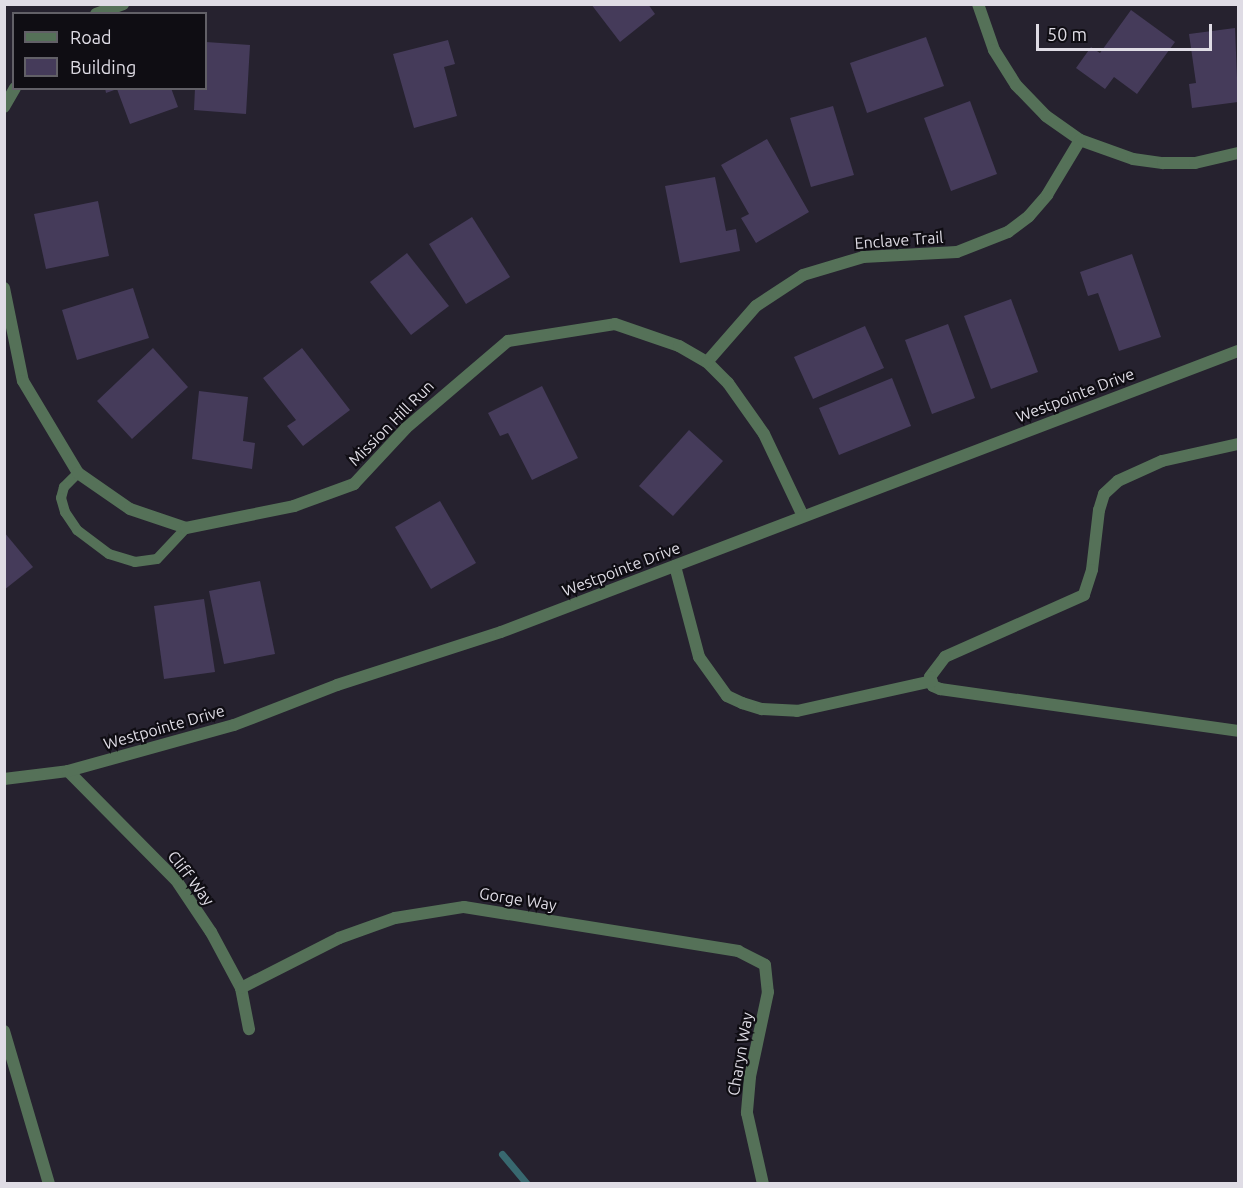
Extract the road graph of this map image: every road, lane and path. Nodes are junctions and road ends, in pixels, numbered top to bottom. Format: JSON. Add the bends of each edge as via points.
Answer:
{"nodes":[{"id":1,"x":123,"y":4,"type":"edge"},
{"id":2,"x":978,"y":4,"type":"edge"},
{"id":3,"x":101,"y":12,"type":"edge"},
{"id":4,"x":14,"y":90,"type":"edge"},
{"id":5,"x":4,"y":107,"type":"edge"},
{"id":6,"x":1080,"y":140,"type":"junction"},
{"id":7,"x":1239,"y":153,"type":"edge"},
{"id":8,"x":4,"y":288,"type":"edge"},
{"id":9,"x":1239,"y":351,"type":"edge"},
{"id":10,"x":707,"y":362,"type":"junction"},
{"id":11,"x":1239,"y":444,"type":"edge"},
{"id":12,"x":78,"y":473,"type":"junction"},
{"id":13,"x":803,"y":516,"type":"junction"},
{"id":14,"x":186,"y":528,"type":"junction"},
{"id":15,"x":675,"y":566,"type":"junction"},
{"id":16,"x":932,"y":681,"type":"junction"},
{"id":17,"x":1239,"y":731,"type":"edge"},
{"id":18,"x":68,"y":771,"type":"junction"},
{"id":19,"x":4,"y":779,"type":"edge"},
{"id":20,"x":765,"y":965,"type":"joint"},
{"id":21,"x":241,"y":988,"type":"junction"},
{"id":22,"x":249,"y":1029,"type":"dead end"},
{"id":23,"x":4,"y":1031,"type":"edge"},
{"id":24,"x":49,"y":1184,"type":"edge"},
{"id":25,"x":763,"y":1184,"type":"edge"}],
"edges":[{"from":1,"to":3,"type":"street"},
{"from":2,"to":6,"type":"street","via":[[994,50],[1016,85],[1046,116]]},
{"from":4,"to":5,"type":"street"},
{"from":6,"to":7,"type":"street","via":[[1133,159],[1163,163],[1195,163]]},
{"from":6,"to":10,"type":"street","name":"Enclave Trail","via":[[1047,195],[1008,232],[957,252],[863,257],[803,275],[756,306]]},
{"from":8,"to":12,"type":"street","via":[[23,381]]},
{"from":9,"to":13,"type":"street","name":"Westpointe Drive"},
{"from":10,"to":13,"type":"street","name":"Mission Hill Run","via":[[750,410],[773,449]]},
{"from":10,"to":14,"type":"street","name":"Mission Hill Run","via":[[679,346],[615,324],[508,341],[414,421],[354,484],[294,506]]},
{"from":11,"to":16,"type":"street","via":[[1162,461],[1118,481],[1104,494],[1098,510],[1092,570],[1084,595],[945,657],[933,670]]},
{"from":12,"to":14,"type":"street","via":[[130,509]]},
{"from":12,"to":14,"type":"lane","via":[[64,487],[61,498],[65,512],[77,530],[109,554],[135,561],[157,559]]},
{"from":13,"to":15,"type":"street","name":"Westpointe Drive"},
{"from":15,"to":16,"type":"street","via":[[699,657],[728,696],[742,703],[762,709],[797,711]]},
{"from":15,"to":18,"type":"street","name":"Westpointe Drive","via":[[234,725]]},
{"from":16,"to":17,"type":"street","via":[[940,689]]},
{"from":18,"to":19,"type":"street","name":"Westpointe Drive"},
{"from":18,"to":21,"type":"street","name":"Cliff Way","via":[[176,880],[211,932]]},
{"from":20,"to":21,"type":"street","name":"Gorge Way","via":[[738,951],[464,907],[395,918],[339,938]]},
{"from":20,"to":25,"type":"street","name":"Charyn Way","via":[[768,992],[750,1077],[747,1113]]},
{"from":21,"to":22,"type":"street","name":"Cliff Way"},
{"from":23,"to":24,"type":"street"}]}
